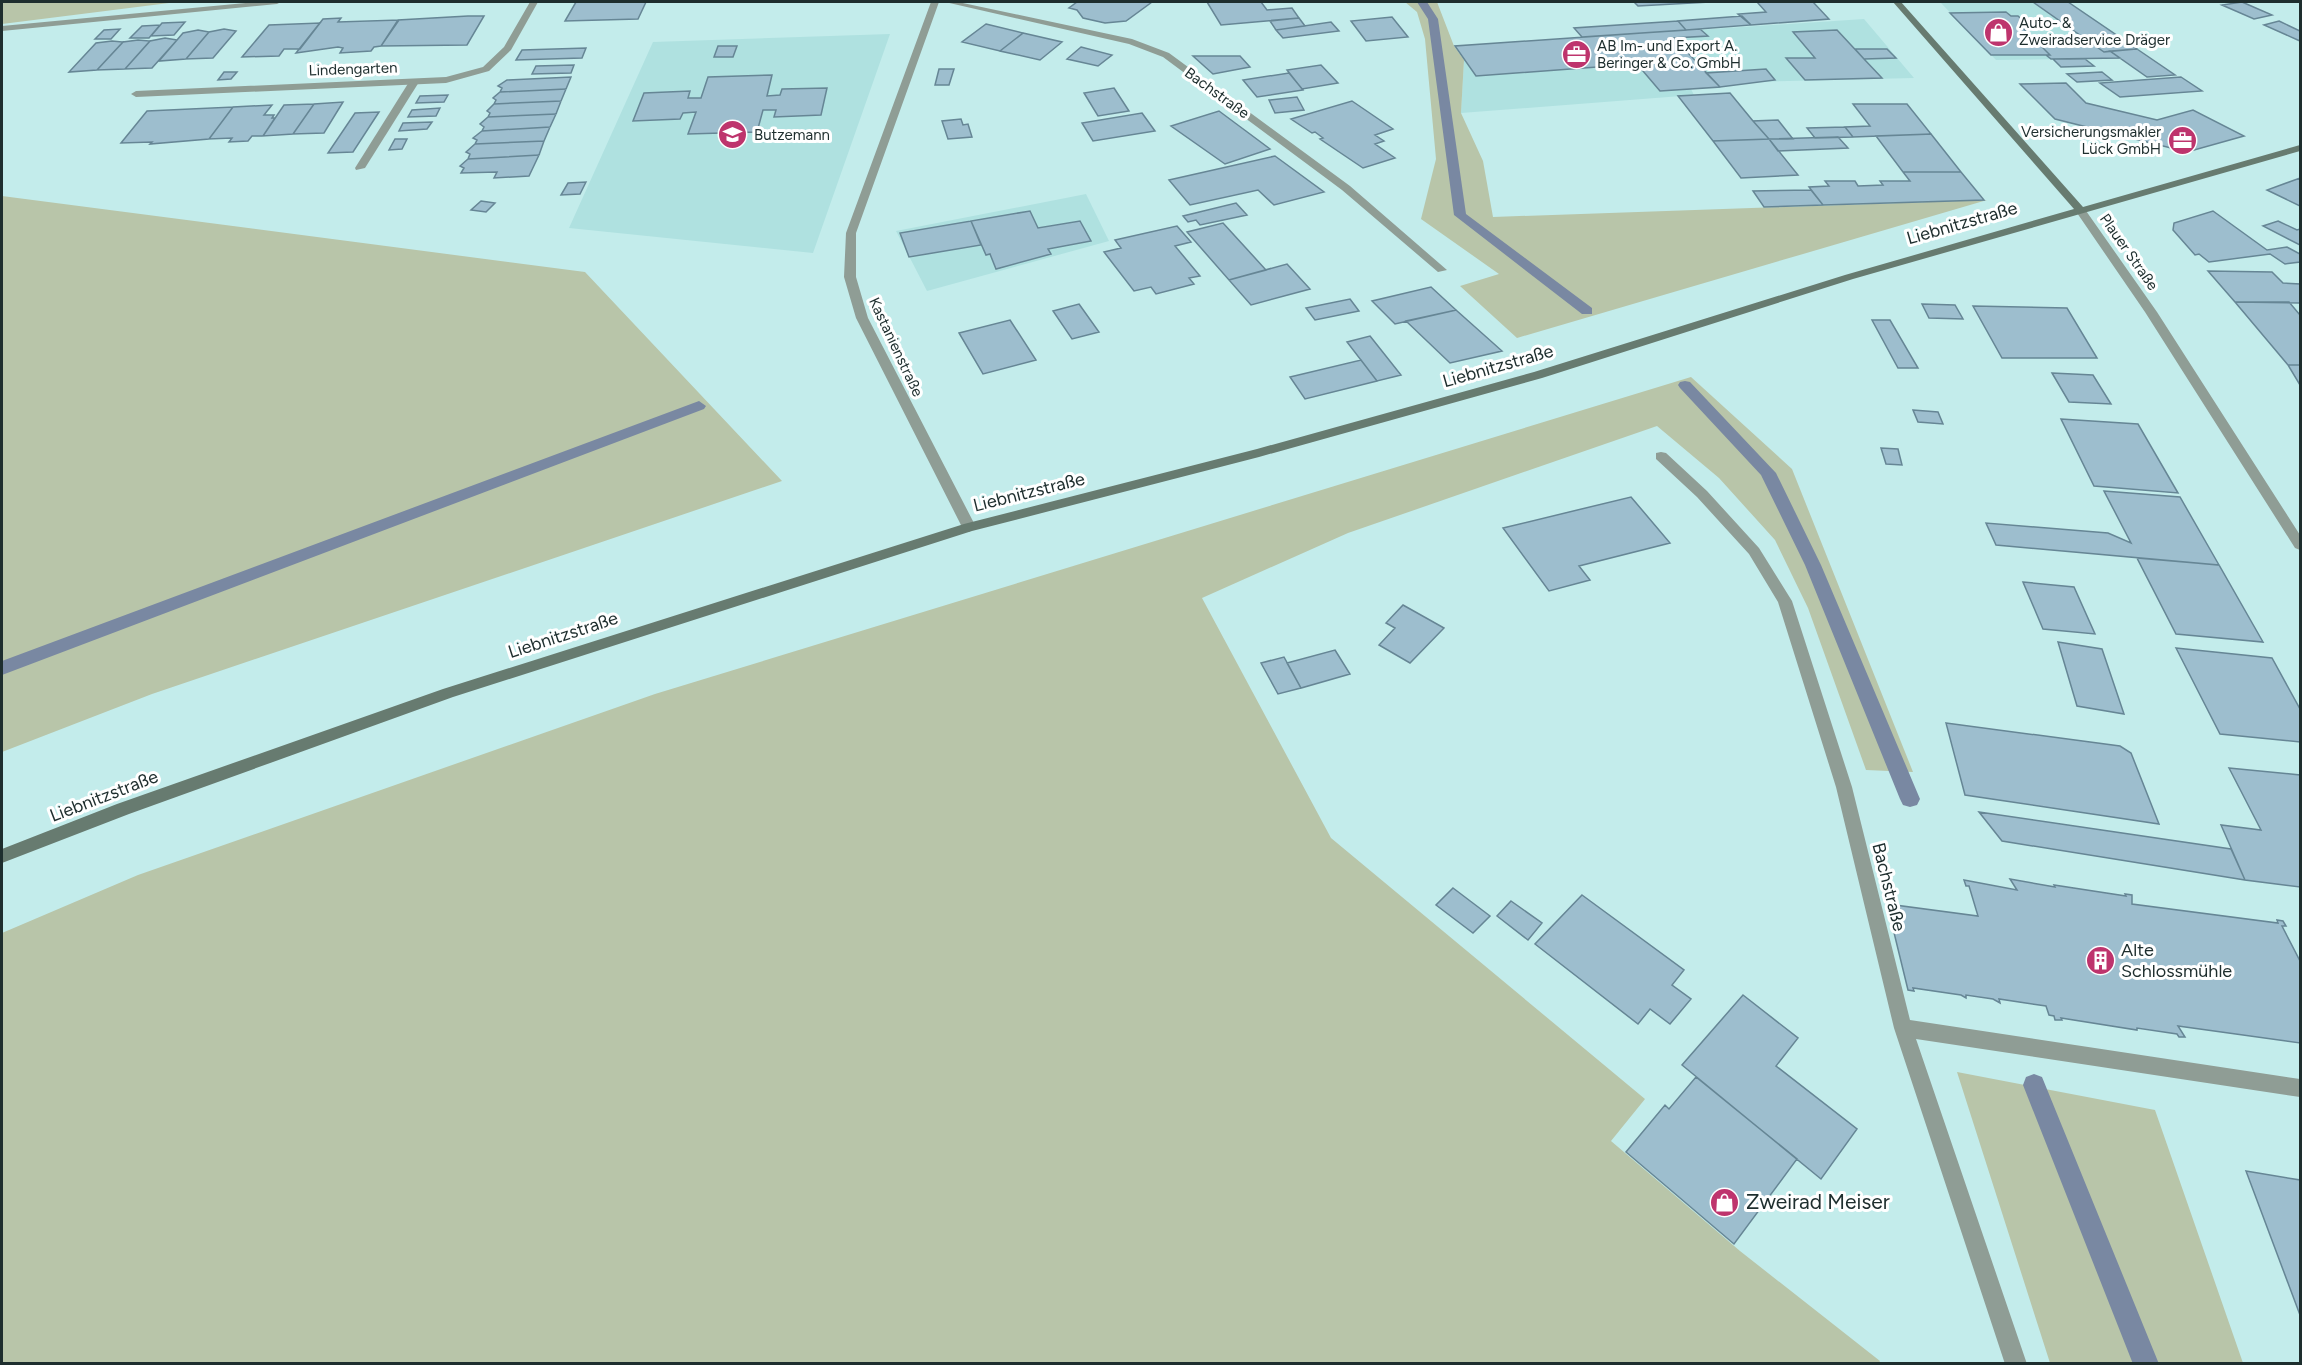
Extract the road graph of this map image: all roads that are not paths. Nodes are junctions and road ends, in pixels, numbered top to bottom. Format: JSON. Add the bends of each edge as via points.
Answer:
{"nodes":[{"id":1,"x":277,"y":2,"type":"edge"},
{"id":2,"x":534,"y":2,"type":"edge"},
{"id":3,"x":935,"y":2,"type":"edge"},
{"id":4,"x":949,"y":2,"type":"edge"},
{"id":5,"x":1897,"y":2,"type":"edge"},
{"id":6,"x":2,"y":28,"type":"edge"},
{"id":7,"x":414,"y":82,"type":"junction"},
{"id":8,"x":136,"y":94,"type":"dead end"},
{"id":9,"x":2301,"y":148,"type":"edge"},
{"id":10,"x":360,"y":168,"type":"dead end"},
{"id":11,"x":2080,"y":210,"type":"junction"},
{"id":12,"x":1442,"y":270,"type":"dead end"},
{"id":13,"x":1661,"y":456,"type":"dead end"},
{"id":14,"x":969,"y":527,"type":"junction"},
{"id":15,"x":2301,"y":545,"type":"edge"},
{"id":16,"x":2,"y":856,"type":"edge"},
{"id":17,"x":1903,"y":1028,"type":"junction"},
{"id":18,"x":2301,"y":1088,"type":"edge"},
{"id":19,"x":2016,"y":1364,"type":"edge"}],
"edges":[{"from":1,"to":6,"type":"street"},
{"from":2,"to":7,"type":"street","name":"Lindengarten","via":[[508,48],[486,69],[446,80]]},
{"from":3,"to":14,"type":"street","name":"Kastanienstraße","via":[[851,233],[850,276],[862,318]]},
{"from":4,"to":12,"type":"street","name":"Bachstraße","via":[[1132,42],[1166,55],[1346,188]]},
{"from":5,"to":11,"type":"main road","name":"Plauer Straße"},
{"from":7,"to":8,"type":"street","name":"Lindengarten"},
{"from":7,"to":10,"type":"street"},
{"from":9,"to":11,"type":"main road","name":"Liebnitzstraße"},
{"from":11,"to":14,"type":"main road","name":"Liebnitzstraße","via":[[1849,277],[1538,375],[1259,453]]},
{"from":11,"to":15,"type":"street","name":"Plauer Straße","via":[[2151,312]]},
{"from":13,"to":17,"type":"street","name":"Bachstraße","via":[[1754,551],[1785,602],[1844,787]]},
{"from":14,"to":16,"type":"main road","name":"Liebnitzstraße","via":[[448,693],[123,808]]},
{"from":17,"to":18,"type":"street"},
{"from":17,"to":19,"type":"street","name":"Bachstraße"}]}
